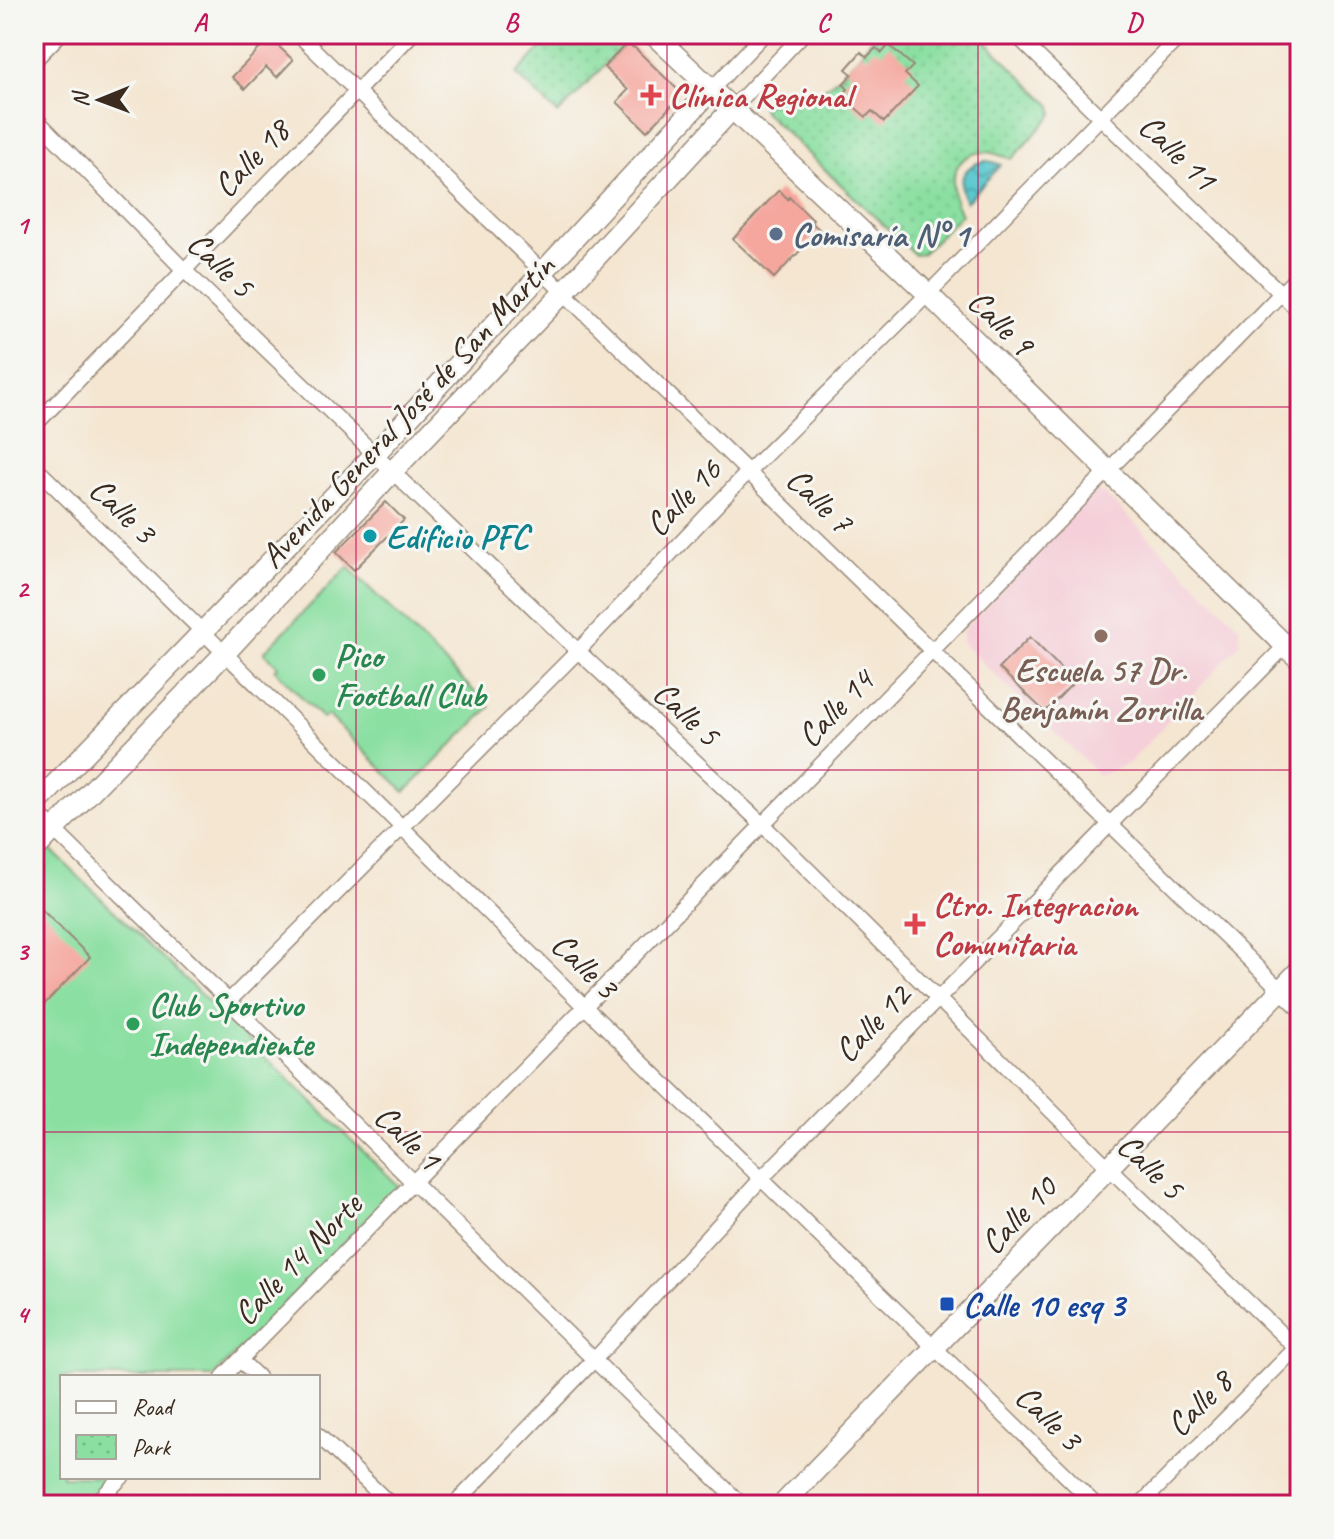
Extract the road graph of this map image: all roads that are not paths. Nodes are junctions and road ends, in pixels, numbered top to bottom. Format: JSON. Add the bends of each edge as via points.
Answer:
{"nodes":[{"id":1,"x":60,"y":34,"type":"edge"},
{"id":2,"x":298,"y":34,"type":"edge"},
{"id":3,"x":412,"y":34,"type":"edge"},
{"id":4,"x":653,"y":34,"type":"edge"},
{"id":5,"x":764,"y":34,"type":"edge"},
{"id":6,"x":803,"y":34,"type":"edge"},
{"id":7,"x":1015,"y":34,"type":"edge"},
{"id":8,"x":1182,"y":34,"type":"edge"},
{"id":9,"x":34,"y":61,"type":"edge"},
{"id":10,"x":711,"y":90,"type":"junction"},
{"id":11,"x":356,"y":91,"type":"junction"},
{"id":12,"x":731,"y":110,"type":"junction"},
{"id":13,"x":34,"y":117,"type":"edge"},
{"id":14,"x":1101,"y":118,"type":"junction"},
{"id":15,"x":184,"y":270,"type":"junction"},
{"id":16,"x":542,"y":271,"type":"junction"},
{"id":17,"x":1300,"y":274,"type":"edge"},
{"id":18,"x":564,"y":292,"type":"junction"},
{"id":19,"x":928,"y":294,"type":"junction"},
{"id":20,"x":1281,"y":294,"type":"junction"},
{"id":21,"x":1300,"y":312,"type":"edge"},
{"id":22,"x":34,"y":426,"type":"edge"},
{"id":23,"x":375,"y":454,"type":"junction"},
{"id":24,"x":34,"y":466,"type":"edge"},
{"id":25,"x":393,"y":471,"type":"junction"},
{"id":26,"x":1108,"y":471,"type":"junction"},
{"id":27,"x":748,"y":472,"type":"junction"},
{"id":28,"x":203,"y":631,"type":"junction"},
{"id":29,"x":1295,"y":646,"type":"edge"},
{"id":30,"x":578,"y":651,"type":"junction"},
{"id":31,"x":932,"y":651,"type":"junction"},
{"id":32,"x":226,"y":652,"type":"junction"},
{"id":33,"x":34,"y":808,"type":"edge"},
{"id":34,"x":1109,"y":823,"type":"junction"},
{"id":35,"x":763,"y":825,"type":"junction"},
{"id":36,"x":402,"y":827,"type":"junction"},
{"id":37,"x":55,"y":829,"type":"junction"},
{"id":38,"x":34,"y":850,"type":"edge"},
{"id":39,"x":1300,"y":970,"type":"edge"},
{"id":40,"x":1281,"y":990,"type":"junction"},
{"id":41,"x":937,"y":999,"type":"junction"},
{"id":42,"x":228,"y":1002,"type":"junction"},
{"id":43,"x":585,"y":1007,"type":"junction"},
{"id":44,"x":1300,"y":1009,"type":"edge"},
{"id":45,"x":1109,"y":1168,"type":"junction"},
{"id":46,"x":762,"y":1178,"type":"junction"},
{"id":47,"x":413,"y":1184,"type":"junction"},
{"id":48,"x":934,"y":1348,"type":"junction"},
{"id":49,"x":1299,"y":1348,"type":"edge"},
{"id":50,"x":240,"y":1360,"type":"junction"},
{"id":51,"x":594,"y":1360,"type":"junction"},
{"id":52,"x":225,"y":1375,"type":"edge"},
{"id":53,"x":256,"y":1375,"type":"edge"},
{"id":54,"x":320,"y":1437,"type":"edge"},
{"id":55,"x":120,"y":1479,"type":"edge"},
{"id":56,"x":94,"y":1505,"type":"edge"},
{"id":57,"x":391,"y":1505,"type":"edge"},
{"id":58,"x":454,"y":1505,"type":"edge"},
{"id":59,"x":742,"y":1505,"type":"edge"},
{"id":60,"x":782,"y":1505,"type":"edge"},
{"id":61,"x":1096,"y":1505,"type":"edge"},
{"id":62,"x":1140,"y":1505,"type":"edge"}],
"edges":[{"from":1,"to":9,"type":"street"},
{"from":2,"to":11,"type":"street","name":"Calle 7"},
{"from":3,"to":11,"type":"street","name":"Calle 18"},
{"from":4,"to":10,"type":"main road","name":"Calle 9"},
{"from":5,"to":10,"type":"street","name":"Avenida General José de San Martín"},
{"from":6,"to":12,"type":"street","name":"Avenida General José de San Martín"},
{"from":7,"to":14,"type":"street","name":"Calle 11"},
{"from":8,"to":14,"type":"street","name":"Calle 16"},
{"from":10,"to":12,"type":"main road","name":"Calle 9"},
{"from":10,"to":16,"type":"main road","name":"Avenida General José de San Martín"},
{"from":11,"to":15,"type":"street","name":"Calle 18"},
{"from":11,"to":16,"type":"street","name":"Calle 7"},
{"from":12,"to":18,"type":"main road","name":"Avenida General José de San Martín"},
{"from":12,"to":19,"type":"main road","name":"Calle 9"},
{"from":13,"to":15,"type":"street","name":"Calle 5"},
{"from":14,"to":19,"type":"street","name":"Calle 16"},
{"from":14,"to":20,"type":"street","name":"Calle 11"},
{"from":15,"to":22,"type":"street","name":"Calle 18"},
{"from":15,"to":23,"type":"street","name":"Calle 5"},
{"from":16,"to":18,"type":"street","name":"Calle 7"},
{"from":16,"to":23,"type":"main road","name":"Avenida General José de San Martín"},
{"from":17,"to":20,"type":"street","name":"Calle 14"},
{"from":18,"to":25,"type":"main road","name":"Avenida General José de San Martín"},
{"from":18,"to":27,"type":"street","name":"Calle 7"},
{"from":19,"to":26,"type":"main road","name":"Calle 9"},
{"from":19,"to":27,"type":"street","name":"Calle 16"},
{"from":20,"to":21,"type":"street","name":"Calle 11"},
{"from":20,"to":26,"type":"street","name":"Calle 14"},
{"from":23,"to":25,"type":"street","name":"Calle 5"},
{"from":23,"to":28,"type":"main road","name":"Avenida General José de San Martín"},
{"from":24,"to":28,"type":"street","name":"Calle 3"},
{"from":25,"to":30,"type":"street","name":"Calle 5"},
{"from":25,"to":32,"type":"main road","name":"Avenida General José de San Martín"},
{"from":26,"to":29,"type":"main road","name":"Calle 9"},
{"from":26,"to":31,"type":"street","name":"Calle 14"},
{"from":27,"to":30,"type":"street","name":"Calle 16"},
{"from":27,"to":31,"type":"street","name":"Calle 7"},
{"from":28,"to":32,"type":"street","name":"Calle 3"},
{"from":28,"to":33,"type":"main road","name":"Avenida General José de San Martín"},
{"from":29,"to":34,"type":"street","name":"Calle 12"},
{"from":30,"to":35,"type":"street","name":"Calle 5"},
{"from":30,"to":36,"type":"street","name":"Calle 16"},
{"from":31,"to":34,"type":"street","name":"Calle 7"},
{"from":31,"to":35,"type":"street","name":"Calle 14"},
{"from":32,"to":36,"type":"street","name":"Calle 3"},
{"from":32,"to":37,"type":"main road","name":"Avenida General José de San Martín"},
{"from":33,"to":37,"type":"street","name":"Calle 1"},
{"from":34,"to":40,"type":"street","name":"Calle 7"},
{"from":34,"to":41,"type":"street","name":"Calle 12"},
{"from":35,"to":41,"type":"street","name":"Calle 5"},
{"from":35,"to":43,"type":"street","name":"Calle 14"},
{"from":36,"to":42,"type":"street","name":"Calle 16"},
{"from":36,"to":43,"type":"street","name":"Calle 3"},
{"from":37,"to":38,"type":"main road","name":"Avenida General José de San Martín"},
{"from":37,"to":42,"type":"street","name":"Calle 1"},
{"from":39,"to":40,"type":"main road","name":"Calle 10"},
{"from":40,"to":44,"type":"street","name":"Calle 7"},
{"from":40,"to":45,"type":"main road","name":"Calle 10"},
{"from":41,"to":45,"type":"street","name":"Calle 5"},
{"from":41,"to":46,"type":"street","name":"Calle 12"},
{"from":42,"to":47,"type":"street","name":"Calle 1"},
{"from":43,"to":46,"type":"street","name":"Calle 3"},
{"from":43,"to":47,"type":"street","name":"Calle 14"},
{"from":45,"to":48,"type":"main road","name":"Calle 10"},
{"from":45,"to":49,"type":"street","name":"Calle 5"},
{"from":46,"to":48,"type":"street","name":"Calle 3"},
{"from":46,"to":51,"type":"street","name":"Calle 12"},
{"from":47,"to":50,"type":"street","name":"Calle 14 Norte"},
{"from":47,"to":51,"type":"street","name":"Calle 1"},
{"from":48,"to":60,"type":"main road","name":"Calle 10"},
{"from":48,"to":61,"type":"street","name":"Calle 3"},
{"from":49,"to":62,"type":"street","name":"Calle 8"},
{"from":50,"to":52,"type":"street","name":"Calle 14 Norte"},
{"from":50,"to":53,"type":"street"},
{"from":51,"to":58,"type":"street","name":"Calle 12"},
{"from":51,"to":59,"type":"street","name":"Calle 1"},
{"from":54,"to":57,"type":"street"},
{"from":55,"to":56,"type":"street"}]}
